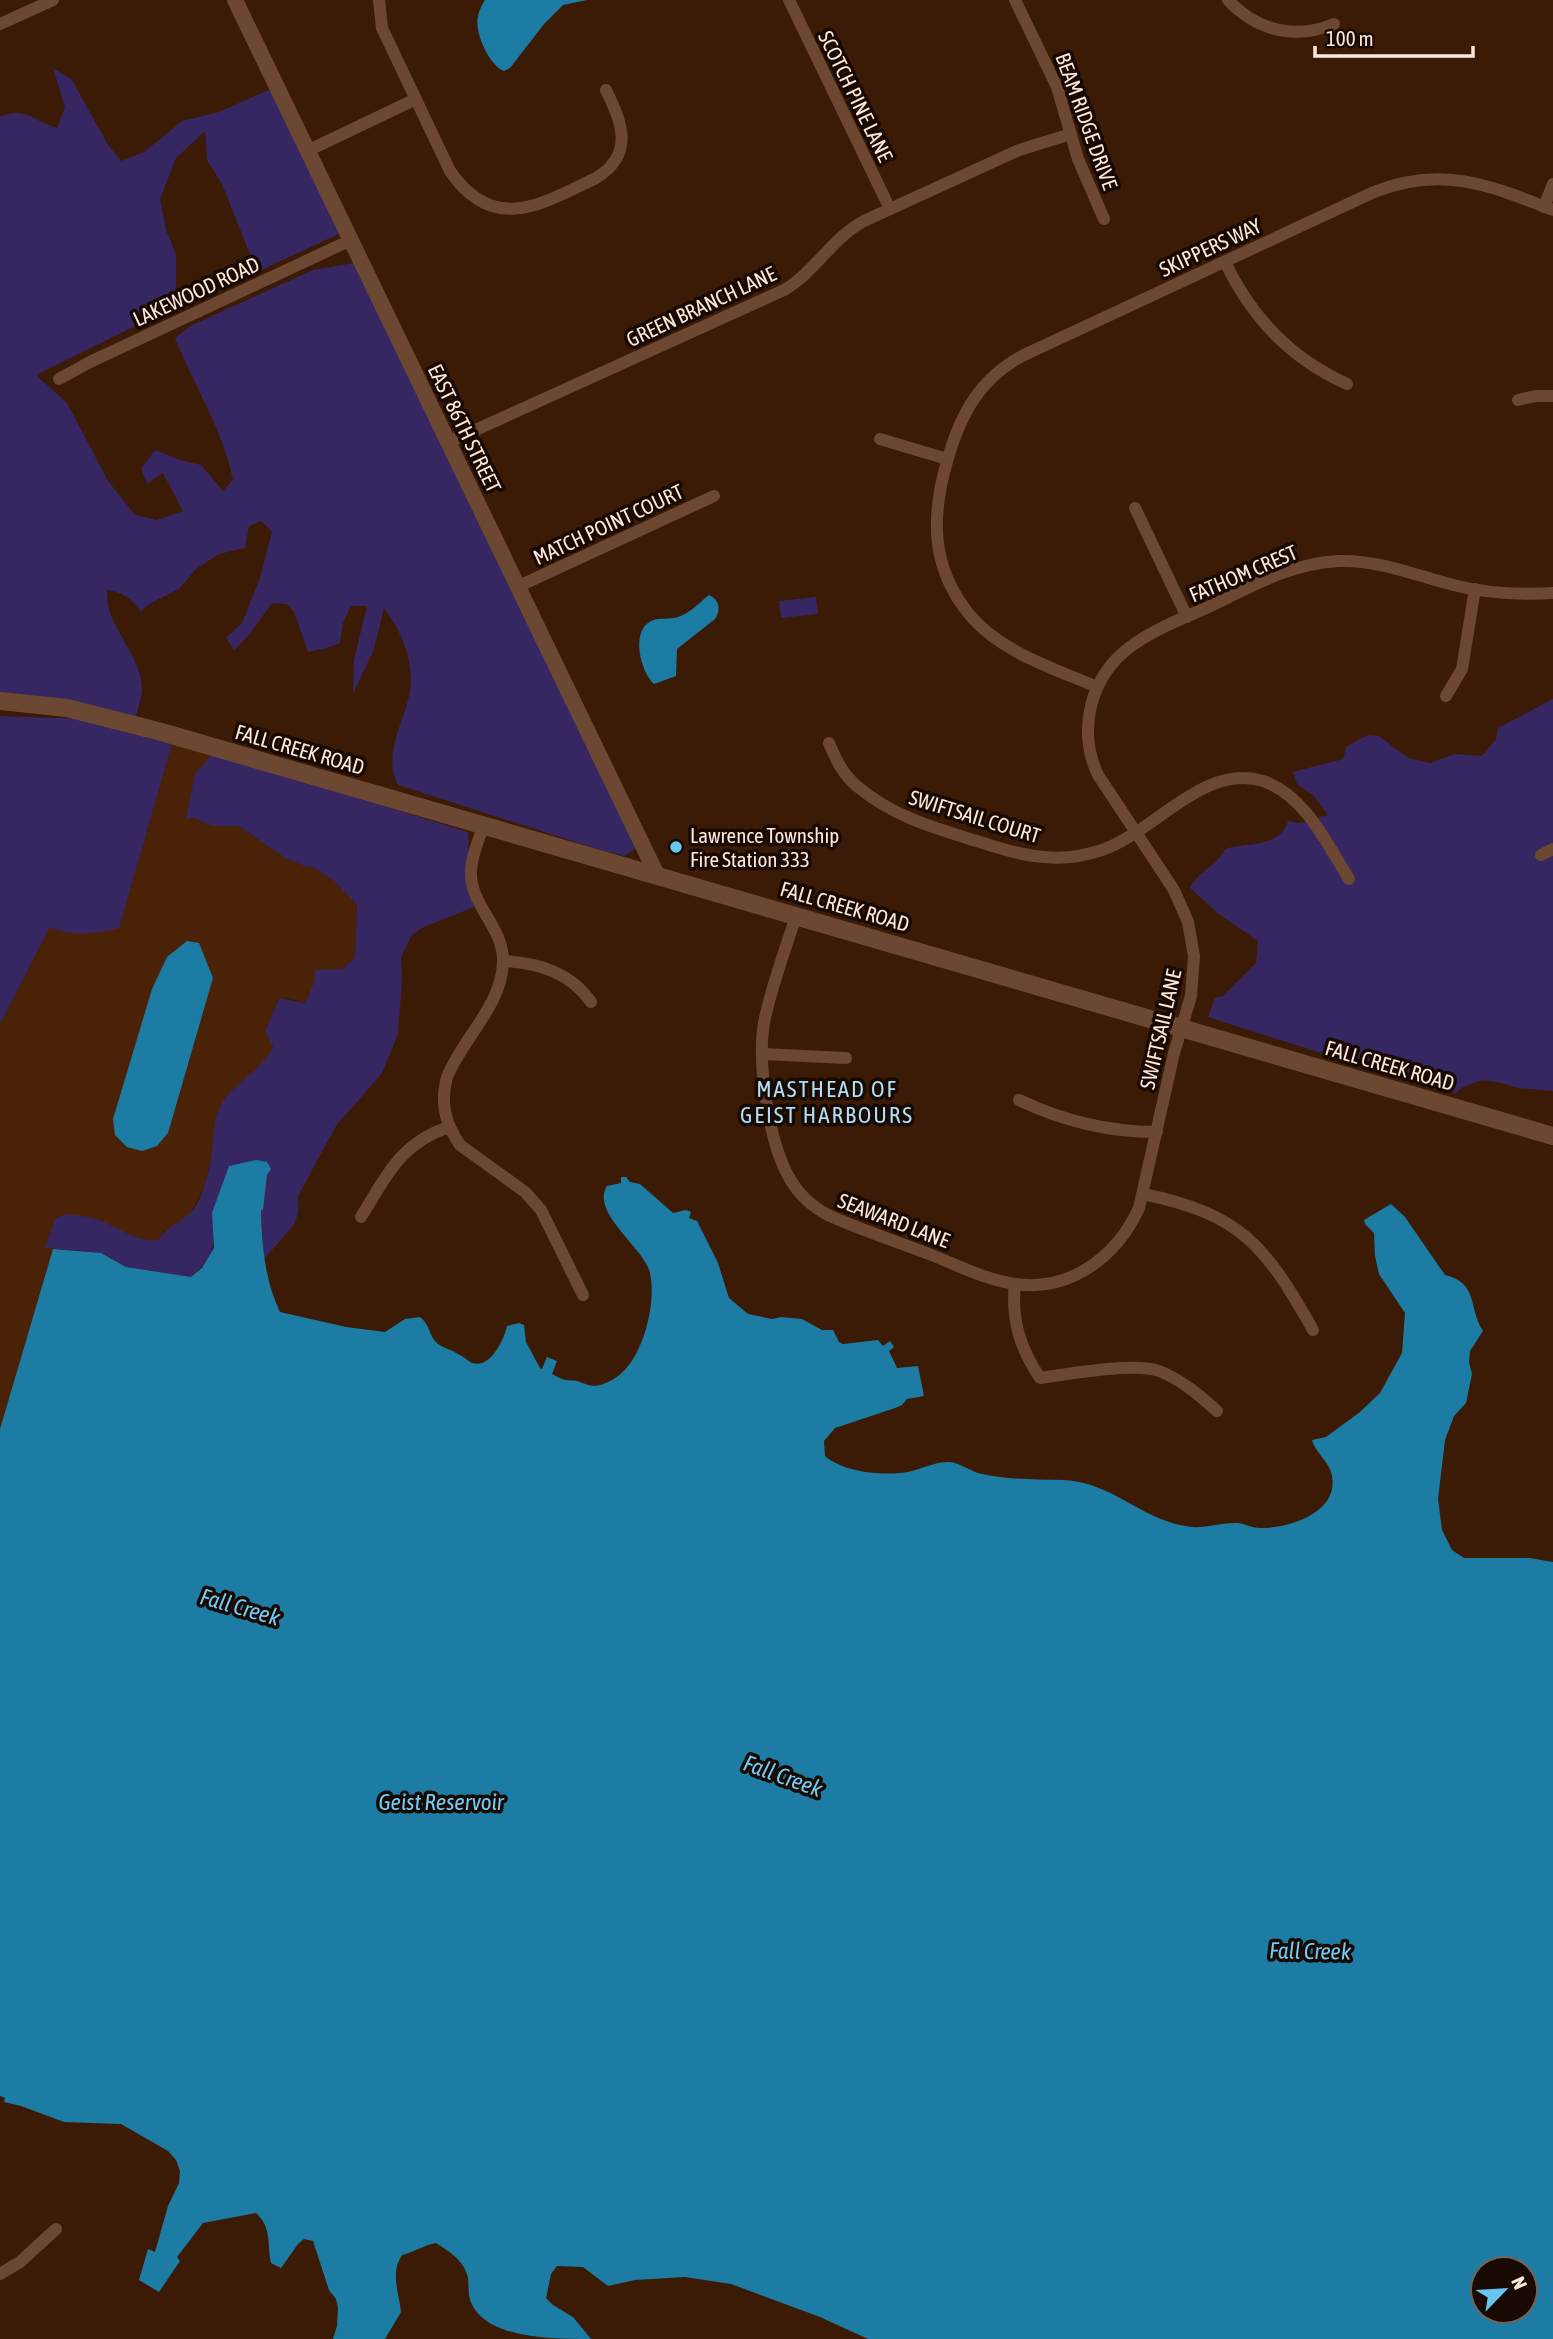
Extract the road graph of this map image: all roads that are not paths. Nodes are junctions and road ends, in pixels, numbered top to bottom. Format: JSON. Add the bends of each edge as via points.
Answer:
{"nodes":[{"id":1,"x":53,"y":0,"type":"edge"},
{"id":2,"x":234,"y":0,"type":"edge"},
{"id":3,"x":379,"y":0,"type":"edge"},
{"id":4,"x":789,"y":0,"type":"edge"},
{"id":5,"x":1015,"y":0,"type":"edge"},
{"id":6,"x":1228,"y":0,"type":"edge"},
{"id":7,"x":0,"y":24,"type":"edge"},
{"id":8,"x":1334,"y":24,"type":"dead end"},
{"id":9,"x":606,"y":90,"type":"dead end"},
{"id":10,"x":416,"y":99,"type":"junction"},
{"id":11,"x":1070,"y":134,"type":"junction"},
{"id":12,"x":307,"y":151,"type":"junction"},
{"id":13,"x":1553,"y":184,"type":"edge"},
{"id":14,"x":1549,"y":208,"type":"edge"},
{"id":15,"x":890,"y":209,"type":"junction"},
{"id":16,"x":1104,"y":219,"type":"dead end"},
{"id":17,"x":351,"y":240,"type":"junction"},
{"id":18,"x":1225,"y":262,"type":"junction"},
{"id":19,"x":59,"y":379,"type":"dead end"},
{"id":20,"x":1347,"y":384,"type":"dead end"},
{"id":21,"x":1553,"y":396,"type":"edge"},
{"id":22,"x":1518,"y":400,"type":"dead end"},
{"id":23,"x":880,"y":439,"type":"dead end"},
{"id":24,"x":449,"y":442,"type":"junction"},
{"id":25,"x":947,"y":459,"type":"junction"},
{"id":26,"x":714,"y":496,"type":"dead end"},
{"id":27,"x":1135,"y":508,"type":"dead end"},
{"id":28,"x":519,"y":586,"type":"junction"},
{"id":29,"x":1475,"y":589,"type":"junction"},
{"id":30,"x":1553,"y":593,"type":"edge"},
{"id":31,"x":1187,"y":617,"type":"junction"},
{"id":32,"x":1097,"y":687,"type":"junction"},
{"id":33,"x":1446,"y":696,"type":"dead end"},
{"id":34,"x":0,"y":701,"type":"edge"},
{"id":35,"x":829,"y":743,"type":"dead end"},
{"id":36,"x":484,"y":825,"type":"junction"},
{"id":37,"x":1137,"y":833,"type":"junction"},
{"id":38,"x":1553,"y":849,"type":"edge"},
{"id":39,"x":1541,"y":855,"type":"dead end"},
{"id":40,"x":657,"y":875,"type":"junction"},
{"id":41,"x":1349,"y":879,"type":"dead end"},
{"id":42,"x":796,"y":916,"type":"junction"},
{"id":43,"x":503,"y":961,"type":"junction"},
{"id":44,"x":591,"y":1002,"type":"dead end"},
{"id":45,"x":1182,"y":1028,"type":"junction"},
{"id":46,"x":763,"y":1054,"type":"junction"},
{"id":47,"x":846,"y":1058,"type":"dead end"},
{"id":48,"x":1019,"y":1100,"type":"dead end"},
{"id":49,"x":449,"y":1127,"type":"junction"},
{"id":50,"x":1157,"y":1132,"type":"junction"},
{"id":51,"x":1553,"y":1136,"type":"edge"},
{"id":52,"x":1143,"y":1194,"type":"junction"},
{"id":53,"x":361,"y":1217,"type":"dead end"},
{"id":54,"x":1016,"y":1284,"type":"junction"},
{"id":55,"x":583,"y":1295,"type":"dead end"},
{"id":56,"x":1313,"y":1330,"type":"dead end"},
{"id":57,"x":1217,"y":1411,"type":"dead end"},
{"id":58,"x":56,"y":2229,"type":"dead end"},
{"id":59,"x":0,"y":2274,"type":"edge"}],
"edges":[{"from":1,"to":7,"type":"street"},
{"from":2,"to":12,"type":"street","name":"EAST 86TH STREET"},
{"from":3,"to":10,"type":"street","via":[[382,28]]},
{"from":4,"to":15,"type":"street","name":"SCOTCH PINE LANE"},
{"from":5,"to":11,"type":"street","name":"BEAM RIDGE DRIVE","via":[[1057,87]]},
{"from":6,"to":8,"type":"street","via":[[1250,19],[1277,31],[1306,32]]},
{"from":9,"to":10,"type":"street","via":[[622,131],[612,164],[596,178],[520,210],[490,205],[466,192],[450,171]]},
{"from":10,"to":12,"type":"street"},
{"from":11,"to":15,"type":"street","name":"GREEN BRANCH LANE","via":[[1019,150]]},
{"from":11,"to":16,"type":"street","name":"BEAM RIDGE DRIVE"},
{"from":12,"to":17,"type":"street","name":"EAST 86TH STREET"},
{"from":13,"to":14,"type":"street"},
{"from":14,"to":18,"type":"street","name":"SKIPPERS WAY","via":[[1464,180],[1414,180],[1374,192]]},
{"from":15,"to":24,"type":"street","name":"GREEN BRANCH LANE","via":[[850,230],[784,290]]},
{"from":17,"to":19,"type":"street","name":"LAKEWOOD ROAD"},
{"from":17,"to":24,"type":"street","name":"EAST 86TH STREET"},
{"from":18,"to":20,"type":"street","via":[[1250,307],[1278,340],[1308,364]]},
{"from":18,"to":25,"type":"street","name":"SKIPPERS WAY","via":[[1006,366],[967,406]]},
{"from":21,"to":22,"type":"street"},
{"from":23,"to":25,"type":"street"},
{"from":24,"to":28,"type":"street","name":"EAST 86TH STREET"},
{"from":25,"to":32,"type":"street","name":"SKIPPERS WAY","via":[[935,519],[939,553],[952,589],[989,634]]},
{"from":26,"to":28,"type":"street","name":"MATCH POINT COURT"},
{"from":27,"to":31,"type":"street"},
{"from":28,"to":40,"type":"street","name":"EAST 86TH STREET"},
{"from":29,"to":30,"type":"street","name":"FATHOM CREST"},
{"from":29,"to":31,"type":"street","name":"FATHOM CREST","via":[[1375,564],[1322,563],[1275,575]]},
{"from":29,"to":33,"type":"street","via":[[1462,670]]},
{"from":31,"to":32,"type":"street","name":"FATHOM CREST","via":[[1129,648]]},
{"from":32,"to":37,"type":"street","name":"SWIFTSAIL LANE","via":[[1089,711],[1090,751],[1098,775]]},
{"from":34,"to":36,"type":"main road","name":"FALL CREEK ROAD","via":[[67,708],[158,731]]},
{"from":35,"to":37,"type":"street","name":"SWIFTSAIL COURT","via":[[840,768],[892,811],[1003,848],[1043,858],[1068,857],[1102,850]]},
{"from":36,"to":40,"type":"main road","name":"FALL CREEK ROAD"},
{"from":36,"to":43,"type":"street","via":[[472,864],[472,884],[500,940]]},
{"from":37,"to":41,"type":"street","name":"SWIFTSAIL COURT","via":[[1206,787],[1223,780],[1253,779],[1293,798]]},
{"from":37,"to":45,"type":"street","name":"SWIFTSAIL LANE","via":[[1174,890],[1191,931],[1193,986]]},
{"from":38,"to":39,"type":"street"},
{"from":40,"to":42,"type":"main road","name":"FALL CREEK ROAD"},
{"from":42,"to":45,"type":"main road","name":"FALL CREEK ROAD"},
{"from":42,"to":46,"type":"street","name":"SEAWARD LANE","via":[[767,1009]]},
{"from":43,"to":44,"type":"street","via":[[532,963],[554,971],[575,984]]},
{"from":43,"to":49,"type":"street","via":[[495,996],[447,1077],[443,1108]]},
{"from":45,"to":50,"type":"street","name":"SWIFTSAIL LANE"},
{"from":45,"to":51,"type":"main road","name":"FALL CREEK ROAD"},
{"from":46,"to":47,"type":"street"},
{"from":46,"to":54,"type":"street","name":"SEAWARD LANE","via":[[763,1084],[783,1164],[804,1198],[837,1219]]},
{"from":48,"to":50,"type":"street","via":[[1083,1124]]},
{"from":49,"to":53,"type":"street","via":[[426,1136],[402,1154]]},
{"from":49,"to":55,"type":"street","via":[[460,1146],[525,1192],[541,1210]]},
{"from":50,"to":52,"type":"street","name":"SWIFTSAIL LANE"},
{"from":52,"to":54,"type":"street","name":"SWIFTSAIL LANE","via":[[1123,1238],[1094,1265],[1059,1281]]},
{"from":52,"to":56,"type":"street","via":[[1202,1210],[1248,1238],[1278,1270]]},
{"from":54,"to":57,"type":"street","via":[[1017,1329],[1040,1378],[1114,1369],[1157,1370],[1189,1387]]},
{"from":58,"to":59,"type":"street"}]}
